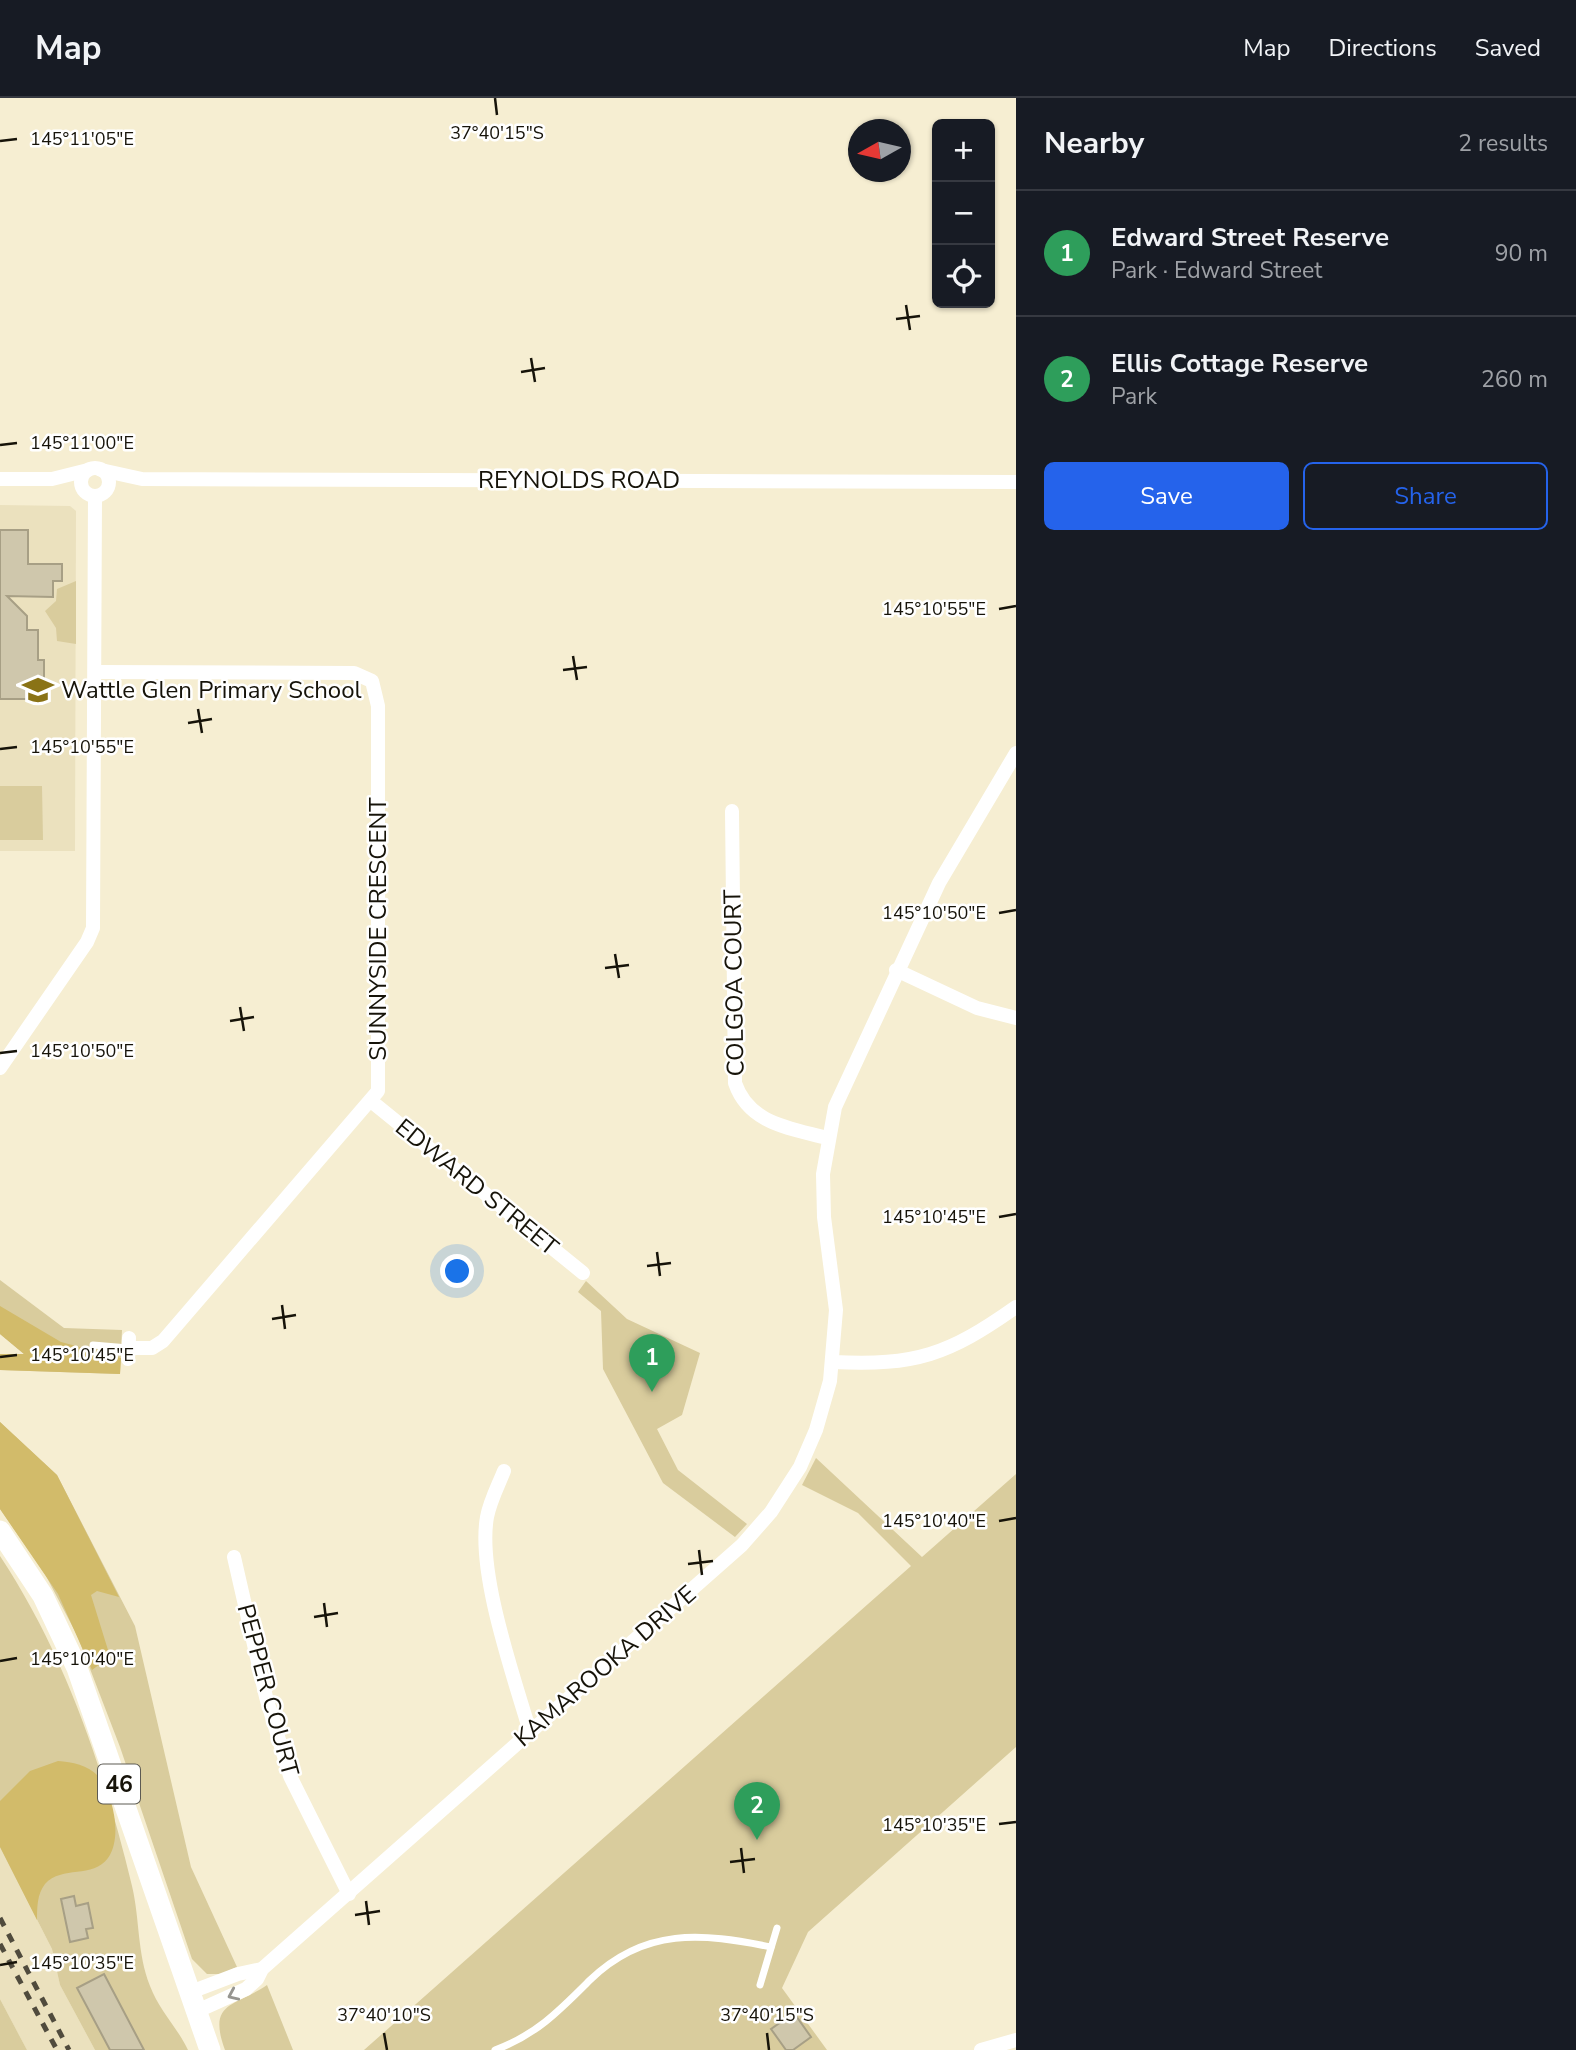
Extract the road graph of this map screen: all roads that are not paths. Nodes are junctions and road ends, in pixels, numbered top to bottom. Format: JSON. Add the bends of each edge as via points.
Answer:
{"nodes":[{"id":1,"x":95,"y":470,"type":"junction"},
{"id":2,"x":52,"y":479,"type":"junction"},
{"id":3,"x":142,"y":479,"type":"junction"},
{"id":4,"x":0,"y":480,"type":"edge"},
{"id":5,"x":1016,"y":482,"type":"edge"},
{"id":6,"x":95,"y":493,"type":"junction"},
{"id":7,"x":95,"y":672,"type":"junction"},
{"id":8,"x":1016,"y":753,"type":"edge"},
{"id":9,"x":732,"y":811,"type":"dead end"},
{"id":10,"x":897,"y":970,"type":"junction"},
{"id":11,"x":1016,"y":1018,"type":"edge"},
{"id":12,"x":0,"y":1068,"type":"edge"},
{"id":13,"x":370,"y":1101,"type":"junction"},
{"id":14,"x":827,"y":1138,"type":"junction"},
{"id":15,"x":583,"y":1272,"type":"dead end"},
{"id":16,"x":1016,"y":1307,"type":"edge"},
{"id":17,"x":93,"y":1345,"type":"dead end"},
{"id":18,"x":129,"y":1348,"type":"joint"},
{"id":19,"x":833,"y":1362,"type":"junction"},
{"id":20,"x":503,"y":1471,"type":"dead end"},
{"id":21,"x":0,"y":1531,"type":"edge"},
{"id":22,"x":234,"y":1557,"type":"dead end"},
{"id":23,"x":530,"y":1732,"type":"junction"},
{"id":24,"x":349,"y":1894,"type":"junction"},
{"id":25,"x":777,"y":1928,"type":"dead end"},
{"id":26,"x":771,"y":1947,"type":"junction"},
{"id":27,"x":760,"y":1985,"type":"dead end"},
{"id":28,"x":192,"y":2003,"type":"junction"},
{"id":29,"x":1016,"y":2040,"type":"edge"},
{"id":30,"x":210,"y":2050,"type":"edge"},
{"id":31,"x":495,"y":2050,"type":"edge"},
{"id":32,"x":981,"y":2050,"type":"edge"}],
"edges":[{"from":1,"to":2,"type":"street"},
{"from":1,"to":3,"type":"street"},
{"from":1,"to":6,"type":"street","via":[[109,481]]},
{"from":1,"to":6,"type":"street","via":[[81,482]]},
{"from":2,"to":4,"type":"street"},
{"from":2,"to":6,"type":"street"},
{"from":3,"to":5,"type":"street","name":"REYNOLDS ROAD"},
{"from":3,"to":6,"type":"street"},
{"from":6,"to":7,"type":"street"},
{"from":7,"to":12,"type":"street","via":[[93,928]]},
{"from":7,"to":13,"type":"street","name":"SUNNYSIDE CRESCENT","via":[[347,672],[365,676],[374,685],[378,706],[378,1088]]},
{"from":8,"to":10,"type":"street","name":"KAMAROOKA DRIVE","via":[[948,867]]},
{"from":9,"to":14,"type":"street","name":"COLGOA COURT","via":[[735,1083],[746,1105],[763,1119]]},
{"from":10,"to":11,"type":"street","via":[[977,1008]]},
{"from":10,"to":14,"type":"street","name":"KAMAROOKA DRIVE","via":[[845,1082]]},
{"from":13,"to":15,"type":"street","name":"EDWARD STREET"},
{"from":13,"to":18,"type":"street","name":"SUNNYSIDE CRESCENT","via":[[163,1341],[148,1348]]},
{"from":14,"to":19,"type":"street","name":"KAMAROOKA DRIVE","via":[[823,1195],[835,1293]]},
{"from":16,"to":19,"type":"street","via":[[959,1344],[923,1358]]},
{"from":17,"to":18,"type":"lane"},
{"from":19,"to":23,"type":"street","name":"KAMAROOKA DRIVE","via":[[812,1439],[765,1519],[726,1560]]},
{"from":20,"to":23,"type":"street","via":[[487,1517],[486,1549],[502,1636]]},
{"from":21,"to":28,"type":"main road","number":"46","via":[[43,1596],[77,1668]]},
{"from":22,"to":24,"type":"street","name":"PEPPER COURT","via":[[266,1697],[288,1769]]},
{"from":23,"to":24,"type":"street","name":"KAMAROOKA DRIVE"},
{"from":24,"to":28,"type":"street","name":"KAMAROOKA DRIVE","via":[[262,1969],[246,1989]]},
{"from":25,"to":26,"type":"lane"},
{"from":26,"to":27,"type":"lane"},
{"from":26,"to":31,"type":"lane","via":[[708,1936],[650,1942],[610,1962],[545,2024]]},
{"from":28,"to":30,"type":"main road","number":"46"},
{"from":29,"to":32,"type":"street"}]}
